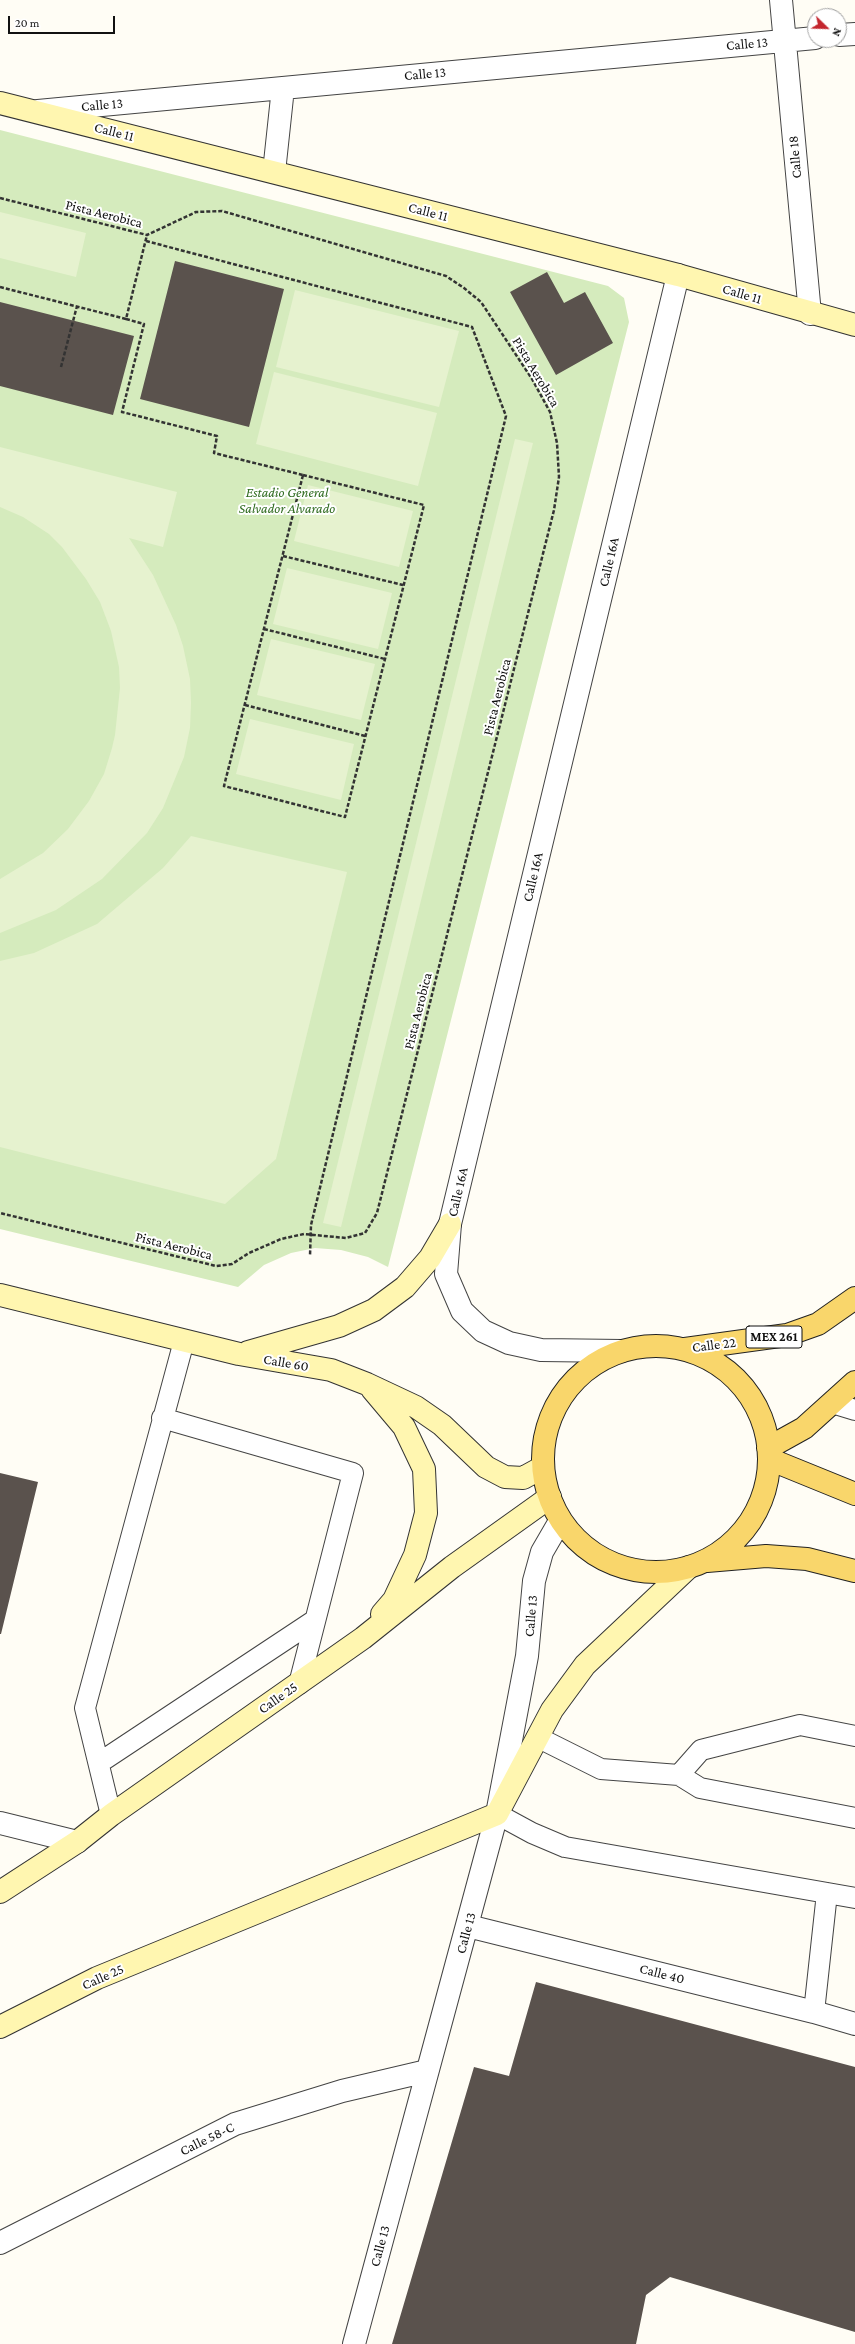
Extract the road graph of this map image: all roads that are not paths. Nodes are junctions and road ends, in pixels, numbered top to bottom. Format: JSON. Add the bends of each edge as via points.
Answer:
{"nodes":[{"id":1,"x":781,"y":0,"type":"edge"},
{"id":2,"x":807,"y":39,"type":"edge"},
{"id":3,"x":784,"y":40,"type":"junction"},
{"id":4,"x":283,"y":88,"type":"junction"},
{"id":5,"x":0,"y":103,"type":"edge"},
{"id":6,"x":35,"y":112,"type":"junction"},
{"id":7,"x":274,"y":172,"type":"junction"},
{"id":8,"x":678,"y":275,"type":"junction"},
{"id":9,"x":810,"y":314,"type":"junction"},
{"id":10,"x":855,"y":325,"type":"edge"},
{"id":11,"x":450,"y":1224,"type":"junction"},
{"id":12,"x":0,"y":1295,"type":"edge"},
{"id":13,"x":855,"y":1298,"type":"edge"},
{"id":14,"x":184,"y":1341,"type":"junction"},
{"id":15,"x":683,"y":1349,"type":"junction"},
{"id":16,"x":622,"y":1351,"type":"junction"},
{"id":17,"x":239,"y":1354,"type":"junction"},
{"id":18,"x":855,"y":1382,"type":"edge"},
{"id":19,"x":367,"y":1384,"type":"junction"},
{"id":20,"x":832,"y":1403,"type":"junction"},
{"id":21,"x":855,"y":1410,"type":"edge"},
{"id":22,"x":162,"y":1418,"type":"junction"},
{"id":23,"x":768,"y":1453,"type":"junction"},
{"id":24,"x":543,"y":1467,"type":"junction"},
{"id":25,"x":855,"y":1494,"type":"edge"},
{"id":26,"x":550,"y":1497,"type":"junction"},
{"id":27,"x":560,"y":1521,"type":"junction"},
{"id":28,"x":697,"y":1564,"type":"junction"},
{"id":29,"x":855,"y":1571,"type":"edge"},
{"id":30,"x":316,"y":1620,"type":"junction"},
{"id":31,"x":363,"y":1638,"type":"junction"},
{"id":32,"x":299,"y":1684,"type":"junction"},
{"id":33,"x":855,"y":1736,"type":"edge"},
{"id":34,"x":537,"y":1737,"type":"junction"},
{"id":35,"x":99,"y":1763,"type":"junction"},
{"id":36,"x":679,"y":1775,"type":"junction"},
{"id":37,"x":497,"y":1814,"type":"junction"},
{"id":38,"x":111,"y":1815,"type":"junction"},
{"id":39,"x":855,"y":1818,"type":"edge"},
{"id":40,"x":0,"y":1823,"type":"edge"},
{"id":41,"x":77,"y":1842,"type":"junction"},
{"id":42,"x":0,"y":1892,"type":"edge"},
{"id":43,"x":827,"y":1893,"type":"junction"},
{"id":44,"x":855,"y":1898,"type":"edge"},
{"id":45,"x":468,"y":1926,"type":"junction"},
{"id":46,"x":814,"y":2012,"type":"junction"},
{"id":47,"x":855,"y":2024,"type":"edge"},
{"id":48,"x":0,"y":2026,"type":"edge"},
{"id":49,"x":427,"y":2070,"type":"junction"},
{"id":50,"x":0,"y":2243,"type":"edge"},
{"id":51,"x":354,"y":2344,"type":"edge"}],
"edges":[{"from":1,"to":3,"type":"street","name":"Calle 18"},
{"from":2,"to":3,"type":"street","name":"Calle 13"},
{"from":3,"to":4,"type":"street","name":"Calle 13"},
{"from":3,"to":9,"type":"street","name":"Calle 18"},
{"from":4,"to":6,"type":"street","name":"Calle 13"},
{"from":4,"to":7,"type":"street"},
{"from":5,"to":6,"type":"main road","name":"Calle 11"},
{"from":6,"to":7,"type":"main road","name":"Calle 11"},
{"from":7,"to":8,"type":"main road","name":"Calle 11"},
{"from":8,"to":9,"type":"main road","name":"Calle 11"},
{"from":8,"to":11,"type":"street","name":"Calle 16A"},
{"from":9,"to":10,"type":"main road","name":"Calle 11"},
{"from":11,"to":16,"type":"street","name":"Calle 16A","via":[[446,1274],[462,1311],[483,1331],[509,1343],[541,1350]]},
{"from":11,"to":17,"type":"main road","via":[[430,1258],[410,1281],[374,1310],[339,1326]]},
{"from":12,"to":14,"type":"main road","name":"Calle 60"},
{"from":13,"to":15,"type":"main road","name":"Calle 22","number":"MEX 261","via":[[818,1324],[787,1335]]},
{"from":14,"to":17,"type":"main road","name":"Calle 60"},
{"from":14,"to":22,"type":"lane"},
{"from":15,"to":16,"type":"main road","via":[[642,1347]]},
{"from":15,"to":23,"type":"main road","via":[[711,1360],[739,1382],[761,1417]]},
{"from":16,"to":24,"type":"main road","via":[[599,1361],[579,1376],[563,1395],[551,1418],[544,1442]]},
{"from":17,"to":19,"type":"main road","name":"Calle 60","via":[[331,1370]]},
{"from":18,"to":20,"type":"main road"},
{"from":19,"to":24,"type":"main road","name":"Calle 60","via":[[416,1407],[442,1425],[486,1467],[505,1477],[523,1478]]},
{"from":19,"to":31,"type":"main road","via":[[404,1427],[424,1469],[426,1513],[415,1555],[394,1600]]},
{"from":20,"to":21,"type":"lane"},
{"from":20,"to":23,"type":"main road","via":[[804,1428]]},
{"from":22,"to":30,"type":"lane","via":[[353,1473]]},
{"from":22,"to":35,"type":"lane","via":[[85,1708]]},
{"from":23,"to":25,"type":"main road"},
{"from":23,"to":28,"type":"main road","via":[[767,1480],[752,1519],[739,1536],[723,1550]]},
{"from":24,"to":26,"type":"main road"},
{"from":26,"to":27,"type":"main road"},
{"from":26,"to":31,"type":"main road","name":"Calle 25","via":[[452,1567]]},
{"from":27,"to":28,"type":"main road","via":[[584,1547],[616,1566],[634,1571],[653,1572]]},
{"from":27,"to":37,"type":"street","name":"Calle 13","via":[[542,1552],[534,1581],[527,1656]]},
{"from":28,"to":29,"type":"main road","via":[[766,1556],[808,1559]]},
{"from":28,"to":34,"type":"main road","via":[[585,1665],[552,1710]]},
{"from":30,"to":32,"type":"lane"},
{"from":30,"to":35,"type":"lane"},
{"from":31,"to":32,"type":"main road","name":"Calle 25"},
{"from":32,"to":38,"type":"main road","name":"Calle 25"},
{"from":33,"to":36,"type":"lane","via":[[800,1725],[700,1750]]},
{"from":34,"to":36,"type":"lane","via":[[601,1769]]},
{"from":34,"to":37,"type":"main road"},
{"from":35,"to":38,"type":"lane"},
{"from":36,"to":39,"type":"lane","via":[[700,1788]]},
{"from":37,"to":43,"type":"lane","via":[[565,1847]]},
{"from":37,"to":45,"type":"street","name":"Calle 13"},
{"from":37,"to":48,"type":"main road","name":"Calle 25","via":[[97,1978]]},
{"from":38,"to":41,"type":"main road","name":"Calle 25"},
{"from":40,"to":41,"type":"street"},
{"from":41,"to":42,"type":"main road","name":"Calle 25"},
{"from":43,"to":44,"type":"lane"},
{"from":43,"to":46,"type":"lane"},
{"from":45,"to":46,"type":"street","name":"Calle 40"},
{"from":45,"to":49,"type":"street","name":"Calle 13"},
{"from":46,"to":47,"type":"street","name":"Calle 40"},
{"from":49,"to":50,"type":"street","name":"Calle 58-C","via":[[342,2091],[235,2124]]},
{"from":49,"to":51,"type":"street","name":"Calle 13"}]}
